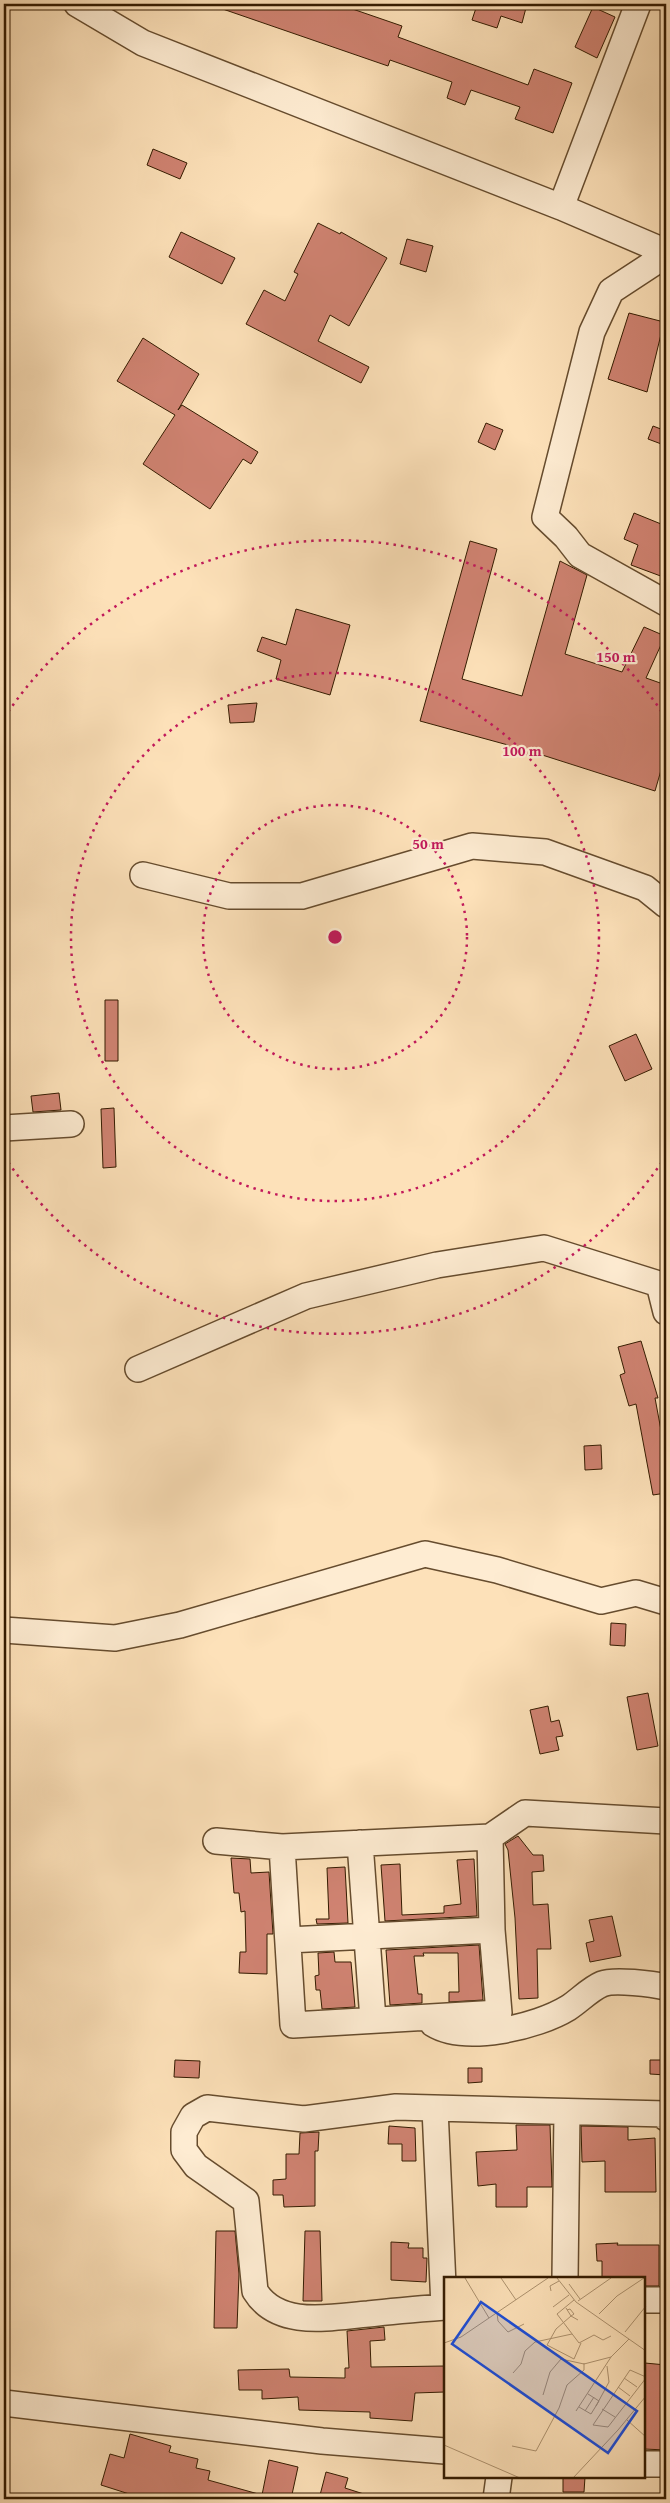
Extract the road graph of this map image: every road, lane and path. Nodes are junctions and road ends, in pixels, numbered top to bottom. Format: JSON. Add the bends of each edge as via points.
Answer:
{"nodes":[{"id":1,"x":77,"y":4,"type":"edge"},
{"id":2,"x":638,"y":4,"type":"edge"},
{"id":3,"x":562,"y":207,"type":"junction"},
{"id":4,"x":666,"y":254,"type":"edge"},
{"id":5,"x":666,"y":603,"type":"edge"},
{"id":6,"x":143,"y":875,"type":"dead end"},
{"id":7,"x":666,"y":905,"type":"edge"},
{"id":8,"x":71,"y":1124,"type":"dead end"},
{"id":9,"x":4,"y":1128,"type":"edge"},
{"id":10,"x":666,"y":1312,"type":"edge"},
{"id":11,"x":138,"y":1369,"type":"dead end"},
{"id":12,"x":666,"y":1602,"type":"edge"},
{"id":13,"x":4,"y":1630,"type":"edge"},
{"id":14,"x":666,"y":1821,"type":"edge"},
{"id":15,"x":490,"y":1836,"type":"junction"},
{"id":16,"x":216,"y":1841,"type":"dead end"},
{"id":17,"x":360,"y":1843,"type":"junction"},
{"id":18,"x":282,"y":1847,"type":"junction"},
{"id":19,"x":492,"y":1930,"type":"junction"},
{"id":20,"x":366,"y":1937,"type":"junction"},
{"id":21,"x":288,"y":1940,"type":"junction"},
{"id":22,"x":666,"y":1987,"type":"edge"},
{"id":23,"x":422,"y":2017,"type":"junction"},
{"id":24,"x":373,"y":2020,"type":"junction"},
{"id":25,"x":435,"y":2109,"type":"junction"},
{"id":26,"x":567,"y":2112,"type":"junction"},
{"id":27,"x":666,"y":2118,"type":"edge"},
{"id":28,"x":565,"y":2277,"type":"edge"},
{"id":29,"x":444,"y":2287,"type":"edge"},
{"id":30,"x":645,"y":2300,"type":"edge"},
{"id":31,"x":666,"y":2300,"type":"edge"},
{"id":32,"x":444,"y":2307,"type":"edge"},
{"id":33,"x":4,"y":2403,"type":"edge"},
{"id":34,"x":444,"y":2451,"type":"edge"},
{"id":35,"x":645,"y":2464,"type":"edge"},
{"id":36,"x":666,"y":2464,"type":"edge"},
{"id":37,"x":498,"y":2478,"type":"edge"},
{"id":38,"x":496,"y":2499,"type":"edge"}],
"edges":[{"from":1,"to":3,"type":"street","via":[[143,43]]},
{"from":2,"to":3,"type":"street"},
{"from":3,"to":4,"type":"street"},
{"from":4,"to":5,"type":"street","via":[[612,291],[592,332],[545,517],[580,555]]},
{"from":6,"to":7,"type":"street","via":[[229,896],[302,896],[472,846],[546,852],[645,888]]},
{"from":8,"to":9,"type":"street"},
{"from":10,"to":11,"type":"street","via":[[659,1284],[544,1248],[437,1266],[306,1296]]},
{"from":12,"to":13,"type":"street","via":[[636,1593],[601,1601],[497,1570],[425,1554],[180,1625],[115,1638]]},
{"from":14,"to":15,"type":"street","via":[[525,1813]]},
{"from":15,"to":17,"type":"street"},
{"from":15,"to":19,"type":"street"},
{"from":16,"to":18,"type":"street"},
{"from":17,"to":18,"type":"street"},
{"from":17,"to":20,"type":"street"},
{"from":18,"to":21,"type":"street"},
{"from":19,"to":20,"type":"street"},
{"from":19,"to":23,"type":"street","via":[[499,2013]]},
{"from":20,"to":21,"type":"street"},
{"from":20,"to":24,"type":"street"},
{"from":21,"to":24,"type":"street","via":[[293,2025]]},
{"from":22,"to":23,"type":"street","via":[[645,1983],[603,1983],[566,2009],[516,2028],[477,2034],[442,2030]]},
{"from":23,"to":24,"type":"street"},
{"from":25,"to":26,"type":"street"},
{"from":25,"to":29,"type":"street"},
{"from":25,"to":32,"type":"street","via":[[396,2107],[304,2119],[207,2108],[193,2116],[184,2132],[184,2150],[196,2166],[246,2201],[255,2291],[271,2308],[313,2319]]},
{"from":26,"to":27,"type":"street","via":[[666,2114]]},
{"from":26,"to":28,"type":"street"},
{"from":30,"to":31,"type":"street"},
{"from":33,"to":34,"type":"street","via":[[322,2441]]},
{"from":35,"to":36,"type":"street"},
{"from":37,"to":38,"type":"street"}]}
